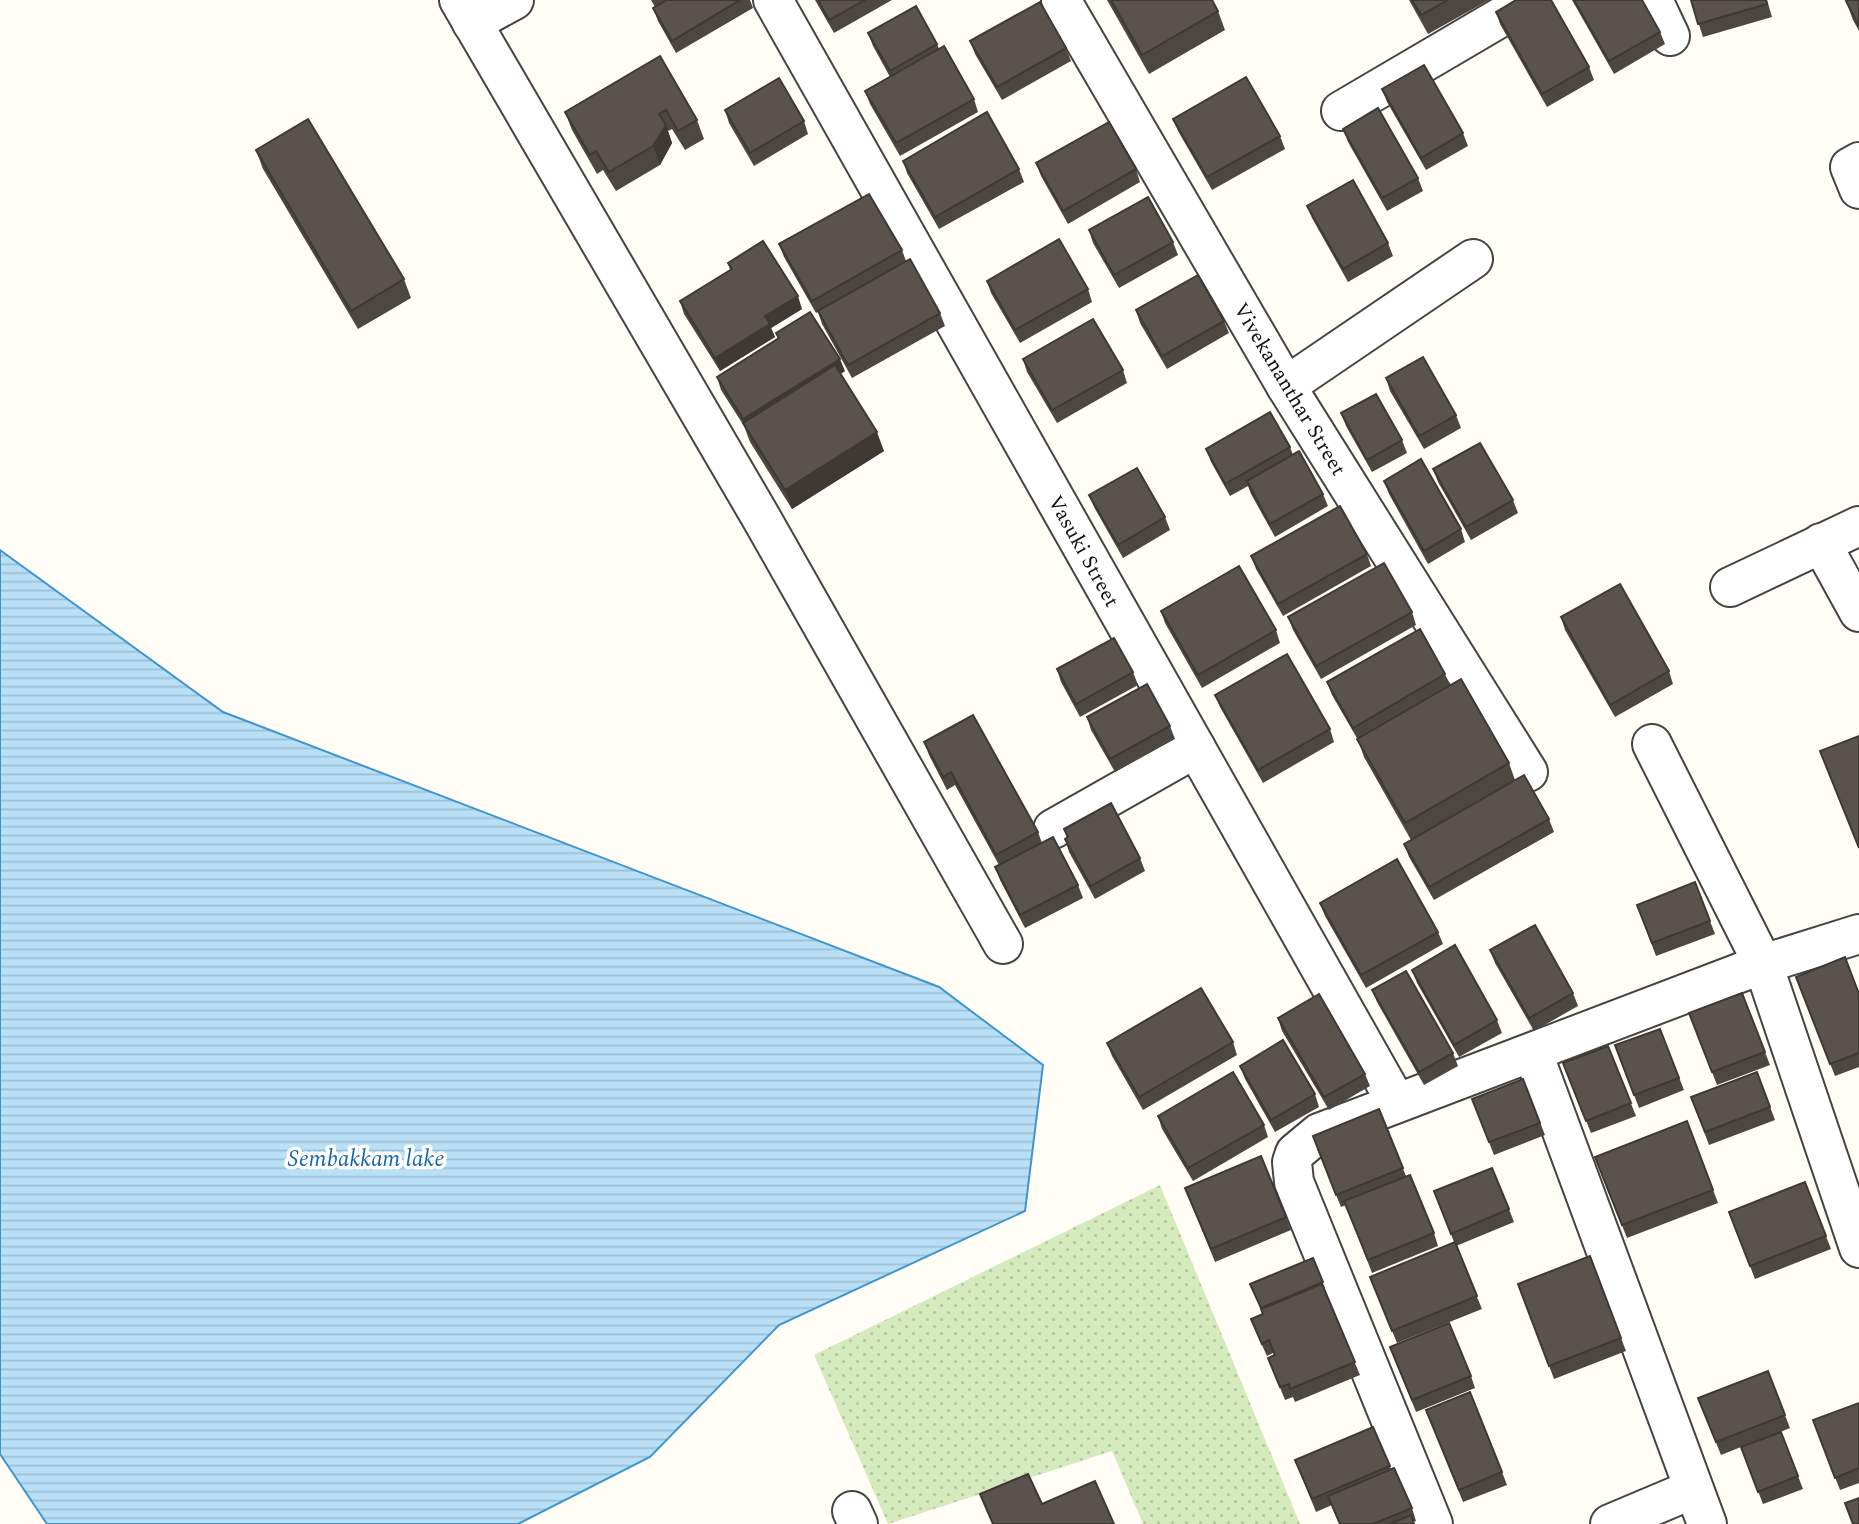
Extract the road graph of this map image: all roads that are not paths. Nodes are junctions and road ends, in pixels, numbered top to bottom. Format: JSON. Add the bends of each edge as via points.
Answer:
{"nodes":[{"id":1,"x":514,"y":0,"type":"edge"},
{"id":2,"x":773,"y":0,"type":"edge"},
{"id":3,"x":1061,"y":0,"type":"edge"},
{"id":4,"x":1530,"y":0,"type":"edge"},
{"id":5,"x":1653,"y":0,"type":"edge"},
{"id":6,"x":465,"y":11,"type":"edge"},
{"id":7,"x":1670,"y":36,"type":"dead end"},
{"id":8,"x":1341,"y":111,"type":"dead end"},
{"id":9,"x":1473,"y":260,"type":"dead end"},
{"id":10,"x":1286,"y":386,"type":"junction"},
{"id":11,"x":1859,"y":526,"type":"edge"},
{"id":12,"x":1821,"y":543,"type":"junction"},
{"id":13,"x":1730,"y":587,"type":"dead end"},
{"id":14,"x":1859,"y":612,"type":"edge"},
{"id":15,"x":1651,"y":744,"type":"dead end"},
{"id":16,"x":1196,"y":748,"type":"junction"},
{"id":17,"x":1528,"y":772,"type":"dead end"},
{"id":18,"x":1053,"y":829,"type":"dead end"},
{"id":19,"x":1859,"y":934,"type":"edge"},
{"id":20,"x":1003,"y":944,"type":"dead end"},
{"id":21,"x":1763,"y":964,"type":"junction"},
{"id":22,"x":1533,"y":1053,"type":"junction"},
{"id":23,"x":1396,"y":1102,"type":"junction"},
{"id":24,"x":1859,"y":1248,"type":"edge"},
{"id":25,"x":1693,"y":1489,"type":"junction"},
{"id":26,"x":1433,"y":1524,"type":"edge"},
{"id":27,"x":1610,"y":1524,"type":"edge"},
{"id":28,"x":1707,"y":1524,"type":"edge"}],
"edges":[{"from":1,"to":6,"type":"street"},
{"from":2,"to":16,"type":"street","name":"Vasuki Street"},
{"from":3,"to":10,"type":"street","name":"Vivekananthar Street"},
{"from":4,"to":8,"type":"street"},
{"from":5,"to":7,"type":"street"},
{"from":6,"to":20,"type":"street"},
{"from":9,"to":10,"type":"street"},
{"from":10,"to":17,"type":"street","name":"Vivekananthar Street"},
{"from":11,"to":12,"type":"street"},
{"from":12,"to":13,"type":"street"},
{"from":12,"to":14,"type":"street"},
{"from":15,"to":21,"type":"street"},
{"from":16,"to":18,"type":"street"},
{"from":16,"to":23,"type":"street","name":"Vasuki Street"},
{"from":19,"to":21,"type":"street"},
{"from":21,"to":22,"type":"street"},
{"from":21,"to":24,"type":"street"},
{"from":22,"to":23,"type":"street"},
{"from":22,"to":25,"type":"street"},
{"from":23,"to":26,"type":"street","via":[[1318,1133],[1302,1145],[1292,1162],[1294,1182]]},
{"from":25,"to":27,"type":"street"},
{"from":25,"to":28,"type":"street"}]}
